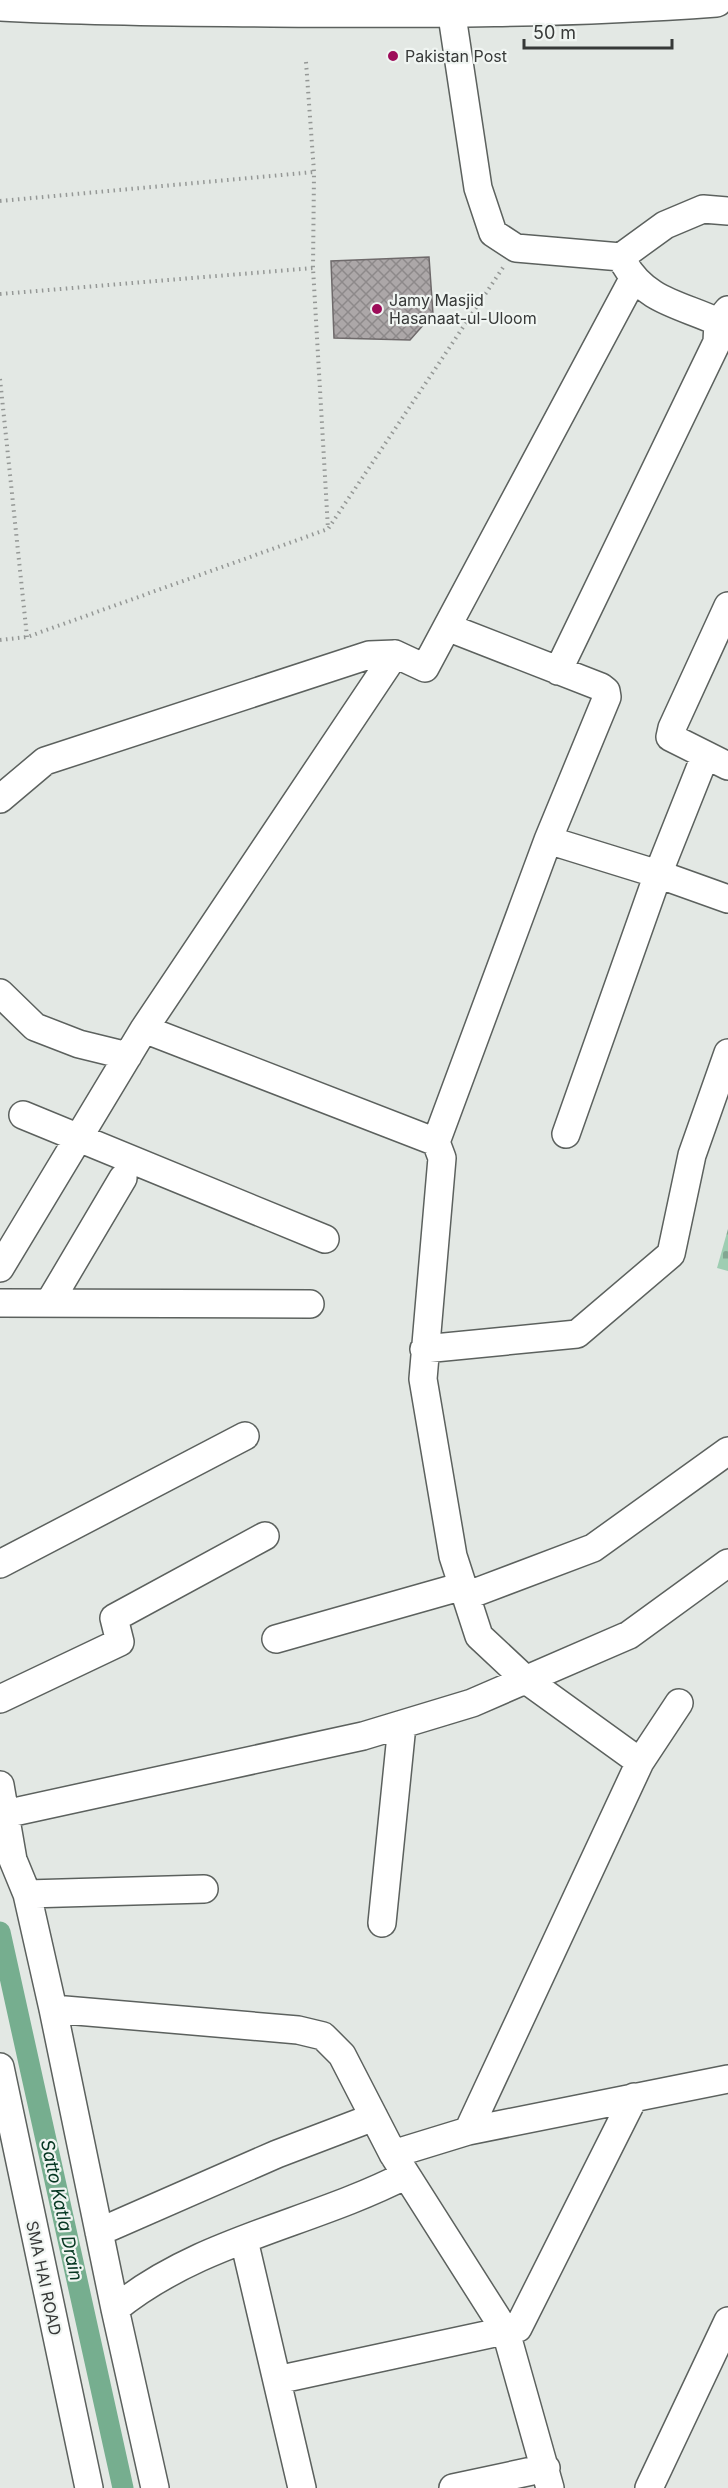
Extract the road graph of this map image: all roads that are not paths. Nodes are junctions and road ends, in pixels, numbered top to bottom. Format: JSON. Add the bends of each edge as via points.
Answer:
{"nodes":[{"id":1,"x":716,"y":0,"type":"edge"},
{"id":2,"x":0,"y":4,"type":"edge"},
{"id":3,"x":451,"y":9,"type":"junction"},
{"id":4,"x":728,"y":211,"type":"edge"},
{"id":5,"x":627,"y":268,"type":"junction"},
{"id":6,"x":723,"y":316,"type":"edge"},
{"id":7,"x":728,"y":606,"type":"edge"},
{"id":8,"x":447,"y":627,"type":"junction"},
{"id":9,"x":395,"y":654,"type":"junction"},
{"id":10,"x":558,"y":671,"type":"junction"},
{"id":11,"x":717,"y":761,"type":"edge"},
{"id":12,"x":0,"y":799,"type":"edge"},
{"id":13,"x":548,"y":840,"type":"junction"},
{"id":14,"x":658,"y":874,"type":"junction"},
{"id":15,"x":728,"y":899,"type":"edge"},
{"id":16,"x":0,"y":993,"type":"edge"},
{"id":17,"x":144,"y":1029,"type":"junction"},
{"id":18,"x":728,"y":1053,"type":"edge"},
{"id":19,"x":128,"y":1056,"type":"junction"},
{"id":20,"x":23,"y":1115,"type":"dead end"},
{"id":21,"x":566,"y":1134,"type":"dead end"},
{"id":22,"x":79,"y":1137,"type":"junction"},
{"id":23,"x":436,"y":1142,"type":"junction"},
{"id":24,"x":123,"y":1178,"type":"dead end"},
{"id":25,"x":325,"y":1239,"type":"dead end"},
{"id":26,"x":0,"y":1268,"type":"edge"},
{"id":27,"x":0,"y":1303,"type":"edge"},
{"id":28,"x":49,"y":1303,"type":"junction"},
{"id":29,"x":310,"y":1304,"type":"dead end"},
{"id":30,"x":424,"y":1349,"type":"junction"},
{"id":31,"x":245,"y":1436,"type":"dead end"},
{"id":32,"x":728,"y":1451,"type":"edge"},
{"id":33,"x":265,"y":1536,"type":"dead end"},
{"id":34,"x":0,"y":1563,"type":"edge"},
{"id":35,"x":728,"y":1563,"type":"edge"},
{"id":36,"x":464,"y":1591,"type":"junction"},
{"id":37,"x":276,"y":1639,"type":"dead end"},
{"id":38,"x":525,"y":1679,"type":"junction"},
{"id":39,"x":0,"y":1699,"type":"edge"},
{"id":40,"x":679,"y":1703,"type":"dead end"},
{"id":41,"x":402,"y":1725,"type":"junction"},
{"id":42,"x":640,"y":1762,"type":"junction"},
{"id":43,"x":0,"y":1785,"type":"edge"},
{"id":44,"x":2,"y":1814,"type":"edge"},
{"id":45,"x":7,"y":1862,"type":"edge"},
{"id":46,"x":204,"y":1889,"type":"dead end"},
{"id":47,"x":27,"y":1894,"type":"junction"},
{"id":48,"x":382,"y":1923,"type":"dead end"},
{"id":49,"x":53,"y":2009,"type":"junction"},
{"id":50,"x":0,"y":2067,"type":"edge"},
{"id":51,"x":727,"y":2080,"type":"edge"},
{"id":52,"x":634,"y":2097,"type":"junction"},
{"id":53,"x":374,"y":2117,"type":"junction"},
{"id":54,"x":468,"y":2131,"type":"junction"},
{"id":55,"x":400,"y":2164,"type":"junction"},
{"id":56,"x":99,"y":2232,"type":"junction"},
{"id":57,"x":244,"y":2240,"type":"junction"},
{"id":58,"x":115,"y":2309,"type":"junction"},
{"id":59,"x":506,"y":2332,"type":"junction"},
{"id":60,"x":724,"y":2336,"type":"edge"},
{"id":61,"x":277,"y":2380,"type":"junction"},
{"id":62,"x":548,"y":2478,"type":"edge"},
{"id":63,"x":89,"y":2488,"type":"edge"},
{"id":64,"x":155,"y":2488,"type":"edge"},
{"id":65,"x":302,"y":2488,"type":"edge"},
{"id":66,"x":453,"y":2488,"type":"edge"},
{"id":67,"x":649,"y":2488,"type":"edge"}],
"edges":[{"from":1,"to":3,"type":"main road","via":[[616,7]]},
{"from":2,"to":3,"type":"main road","via":[[82,8]]},
{"from":3,"to":5,"type":"street","via":[[478,188],[493,233],[516,248]]},
{"from":4,"to":5,"type":"street","via":[[703,208],[665,225]]},
{"from":5,"to":6,"type":"street","via":[[656,297]]},
{"from":5,"to":8,"type":"street"},
{"from":6,"to":10,"type":"street","via":[[717,342]]},
{"from":7,"to":11,"type":"street","via":[[670,737]]},
{"from":8,"to":9,"type":"street","via":[[425,668]]},
{"from":8,"to":10,"type":"street"},
{"from":9,"to":12,"type":"street","via":[[369,655],[45,761]]},
{"from":9,"to":17,"type":"street"},
{"from":10,"to":13,"type":"street","via":[[601,687],[607,697]]},
{"from":11,"to":14,"type":"street"},
{"from":13,"to":14,"type":"street"},
{"from":13,"to":23,"type":"street"},
{"from":14,"to":15,"type":"street"},
{"from":14,"to":21,"type":"street"},
{"from":16,"to":19,"type":"street","via":[[35,1027],[79,1044]]},
{"from":17,"to":19,"type":"street"},
{"from":17,"to":23,"type":"street"},
{"from":18,"to":30,"type":"street","via":[[692,1155],[671,1254],[577,1334]]},
{"from":19,"to":22,"type":"street"},
{"from":20,"to":22,"type":"street"},
{"from":22,"to":25,"type":"street"},
{"from":22,"to":26,"type":"street"},
{"from":23,"to":30,"type":"street","via":[[442,1158]]},
{"from":24,"to":28,"type":"street"},
{"from":27,"to":28,"type":"street"},
{"from":28,"to":29,"type":"street"},
{"from":30,"to":36,"type":"street","via":[[423,1379],[453,1556]]},
{"from":31,"to":34,"type":"street"},
{"from":32,"to":36,"type":"street","via":[[593,1548]]},
{"from":33,"to":39,"type":"street","via":[[114,1618],[120,1642]]},
{"from":35,"to":38,"type":"street","via":[[629,1635]]},
{"from":36,"to":37,"type":"street"},
{"from":36,"to":38,"type":"street","via":[[479,1636]]},
{"from":38,"to":41,"type":"street","via":[[472,1703]]},
{"from":38,"to":42,"type":"street"},
{"from":40,"to":42,"type":"street"},
{"from":41,"to":44,"type":"street"},
{"from":41,"to":48,"type":"street"},
{"from":42,"to":54,"type":"street"},
{"from":43,"to":44,"type":"street"},
{"from":44,"to":45,"type":"street"},
{"from":45,"to":47,"type":"street"},
{"from":46,"to":47,"type":"street"},
{"from":47,"to":49,"type":"street"},
{"from":49,"to":53,"type":"street","via":[[298,2030],[323,2036],[342,2055]]},
{"from":49,"to":56,"type":"street"},
{"from":50,"to":63,"type":"street","name":"SMA HAI ROAD"},
{"from":51,"to":52,"type":"street"},
{"from":52,"to":54,"type":"street"},
{"from":52,"to":59,"type":"street","via":[[518,2328]]},
{"from":53,"to":55,"type":"street"},
{"from":53,"to":56,"type":"street","via":[[248,2166]]},
{"from":54,"to":55,"type":"street"},
{"from":55,"to":57,"type":"street","via":[[365,2194]]},
{"from":55,"to":59,"type":"street"},
{"from":56,"to":58,"type":"street"},
{"from":57,"to":58,"type":"street","via":[[191,2260],[151,2281]]},
{"from":57,"to":61,"type":"street"},
{"from":58,"to":64,"type":"street"},
{"from":59,"to":61,"type":"street"},
{"from":59,"to":62,"type":"street"},
{"from":60,"to":67,"type":"street"},
{"from":61,"to":65,"type":"street"},
{"from":62,"to":66,"type":"street"}]}
